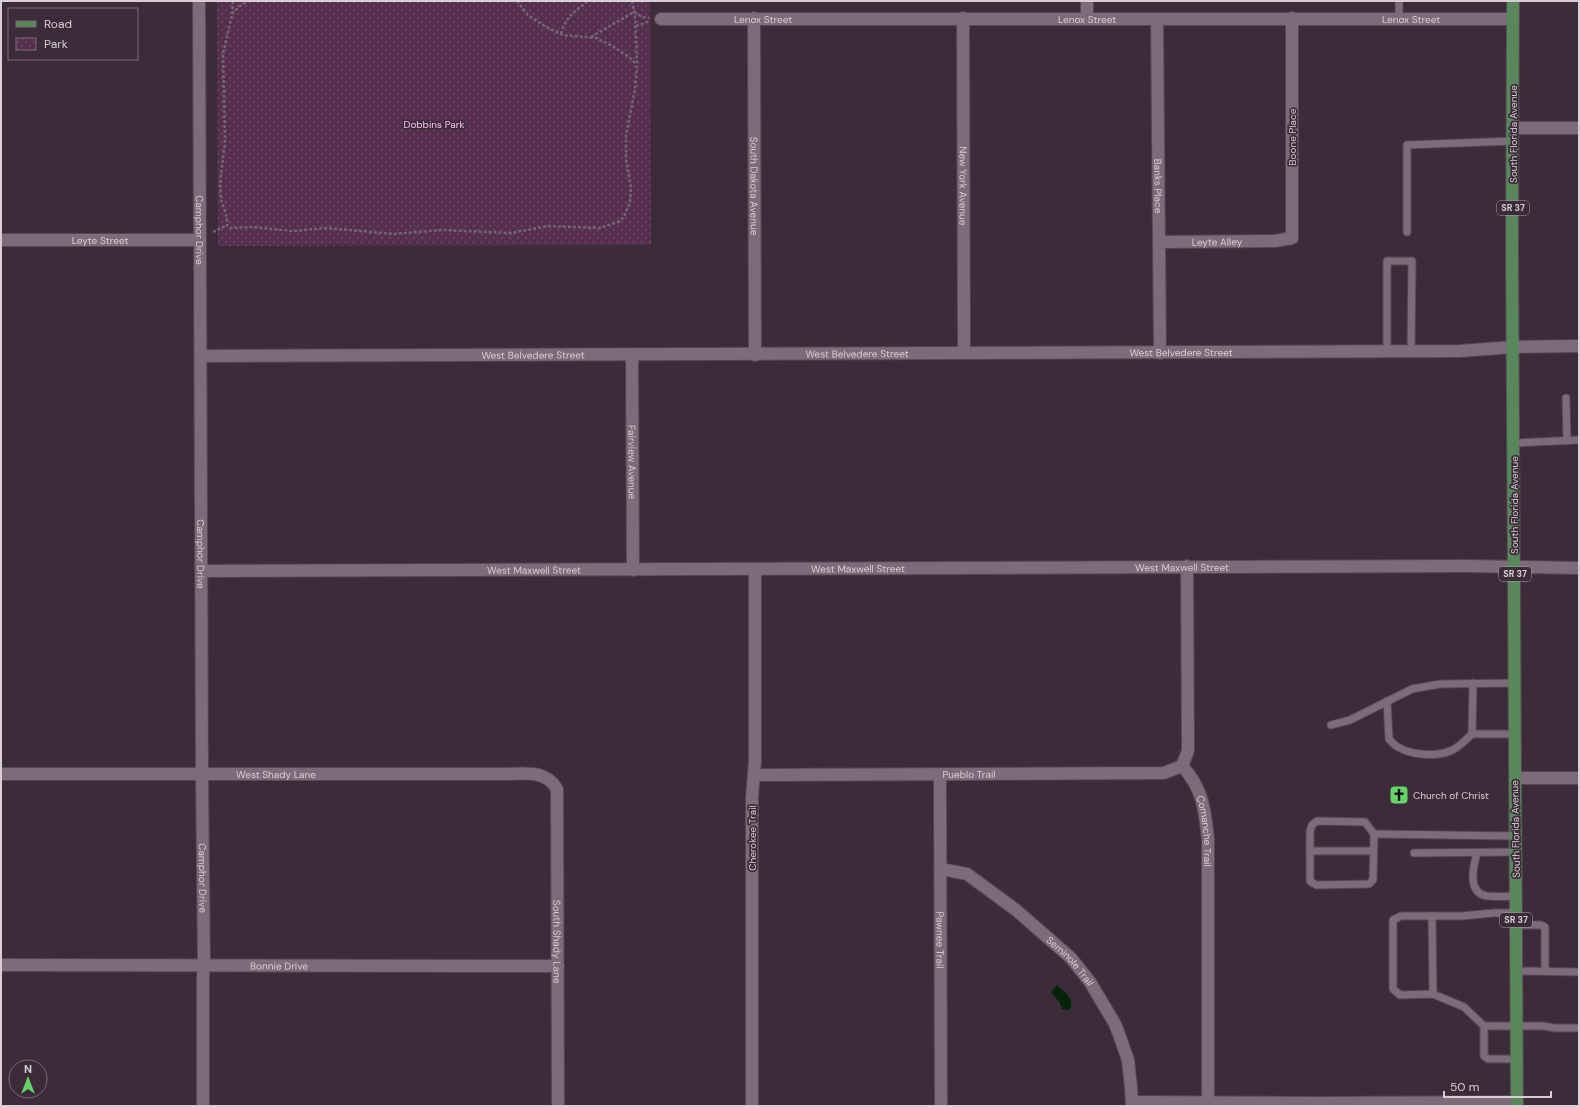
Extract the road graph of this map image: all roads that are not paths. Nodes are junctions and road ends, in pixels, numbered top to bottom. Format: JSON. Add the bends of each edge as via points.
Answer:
{"nodes":[{"id":1,"x":199,"y":1,"type":"edge"},
{"id":2,"x":1087,"y":1,"type":"edge"},
{"id":3,"x":1399,"y":1,"type":"edge"},
{"id":4,"x":1513,"y":1,"type":"edge"},
{"id":5,"x":754,"y":18,"type":"junction"},
{"id":6,"x":963,"y":18,"type":"junction"},
{"id":7,"x":1087,"y":18,"type":"junction"},
{"id":8,"x":1292,"y":18,"type":"junction"},
{"id":9,"x":661,"y":19,"type":"dead end"},
{"id":10,"x":1157,"y":19,"type":"junction"},
{"id":11,"x":1399,"y":19,"type":"junction"},
{"id":12,"x":1513,"y":19,"type":"junction"},
{"id":13,"x":1513,"y":128,"type":"junction"},
{"id":14,"x":1579,"y":128,"type":"edge"},
{"id":15,"x":1513,"y":141,"type":"junction"},
{"id":16,"x":1406,"y":232,"type":"dead end"},
{"id":17,"x":1,"y":240,"type":"edge"},
{"id":18,"x":199,"y":240,"type":"junction"},
{"id":19,"x":1274,"y":241,"type":"joint"},
{"id":20,"x":1159,"y":242,"type":"junction"},
{"id":21,"x":1579,"y":346,"type":"edge"},
{"id":22,"x":1514,"y":347,"type":"junction"},
{"id":23,"x":1411,"y":351,"type":"junction"},
{"id":24,"x":1387,"y":352,"type":"junction"},
{"id":25,"x":964,"y":353,"type":"junction"},
{"id":26,"x":1160,"y":353,"type":"junction"},
{"id":27,"x":632,"y":355,"type":"junction"},
{"id":28,"x":755,"y":355,"type":"junction"},
{"id":29,"x":201,"y":356,"type":"junction"},
{"id":30,"x":1566,"y":398,"type":"dead end"},
{"id":31,"x":1579,"y":440,"type":"edge"},
{"id":32,"x":1567,"y":441,"type":"junction"},
{"id":33,"x":1514,"y":443,"type":"junction"},
{"id":34,"x":1187,"y":566,"type":"junction"},
{"id":35,"x":1515,"y":568,"type":"junction"},
{"id":36,"x":1579,"y":568,"type":"edge"},
{"id":37,"x":755,"y":569,"type":"junction"},
{"id":38,"x":633,"y":570,"type":"junction"},
{"id":39,"x":202,"y":571,"type":"junction"},
{"id":40,"x":1473,"y":683,"type":"junction"},
{"id":41,"x":1515,"y":683,"type":"junction"},
{"id":42,"x":1387,"y":701,"type":"junction"},
{"id":43,"x":1331,"y":725,"type":"dead end"},
{"id":44,"x":1472,"y":734,"type":"junction"},
{"id":45,"x":1515,"y":734,"type":"junction"},
{"id":46,"x":1182,"y":766,"type":"junction"},
{"id":47,"x":1,"y":774,"type":"edge"},
{"id":48,"x":940,"y":774,"type":"junction"},
{"id":49,"x":202,"y":775,"type":"junction"},
{"id":50,"x":754,"y":775,"type":"junction"},
{"id":51,"x":1515,"y":778,"type":"junction"},
{"id":52,"x":1579,"y":778,"type":"edge"},
{"id":53,"x":550,"y":780,"type":"joint"},
{"id":54,"x":1374,"y":834,"type":"junction"},
{"id":55,"x":1516,"y":836,"type":"junction"},
{"id":56,"x":1310,"y":851,"type":"junction"},
{"id":57,"x":1373,"y":851,"type":"junction"},
{"id":58,"x":1516,"y":852,"type":"junction"},
{"id":59,"x":1414,"y":853,"type":"dead end"},
{"id":60,"x":1477,"y":853,"type":"junction"},
{"id":61,"x":941,"y":869,"type":"junction"},
{"id":62,"x":1516,"y":896,"type":"junction"},
{"id":63,"x":1432,"y":916,"type":"junction"},
{"id":64,"x":1516,"y":919,"type":"junction"},
{"id":65,"x":1,"y":964,"type":"edge"},
{"id":66,"x":204,"y":966,"type":"junction"},
{"id":67,"x":558,"y":966,"type":"junction"},
{"id":68,"x":1516,"y":971,"type":"junction"},
{"id":69,"x":1545,"y":971,"type":"junction"},
{"id":70,"x":1579,"y":972,"type":"edge"},
{"id":71,"x":1432,"y":994,"type":"junction"},
{"id":72,"x":1484,"y":1026,"type":"junction"},
{"id":73,"x":1517,"y":1026,"type":"junction"},
{"id":74,"x":1579,"y":1028,"type":"edge"},
{"id":75,"x":1517,"y":1059,"type":"junction"},
{"id":76,"x":1208,"y":1102,"type":"junction"},
{"id":77,"x":1132,"y":1104,"type":"edge"},
{"id":78,"x":1321,"y":1104,"type":"edge"},
{"id":79,"x":1517,"y":1104,"type":"edge"},
{"id":80,"x":203,"y":1106,"type":"edge"},
{"id":81,"x":558,"y":1106,"type":"edge"},
{"id":82,"x":752,"y":1106,"type":"edge"},
{"id":83,"x":941,"y":1106,"type":"edge"}],
"edges":[{"from":1,"to":18,"type":"street","name":"Camphor Drive"},
{"from":2,"to":7,"type":"street"},
{"from":3,"to":11,"type":"lane"},
{"from":4,"to":12,"type":"main road","name":"South Florida Avenue","number":"SR 37"},
{"from":5,"to":6,"type":"street","name":"Lenox Street"},
{"from":5,"to":9,"type":"street","name":"Lenox Street"},
{"from":5,"to":28,"type":"street","name":"South Dakota Avenue"},
{"from":6,"to":7,"type":"street","name":"Lenox Street"},
{"from":6,"to":25,"type":"street","name":"New York Avenue"},
{"from":7,"to":10,"type":"street","name":"Lenox Street"},
{"from":8,"to":10,"type":"street","name":"Lenox Street"},
{"from":8,"to":11,"type":"street","name":"Lenox Street"},
{"from":8,"to":19,"type":"street","name":"Boone Place","via":[[1292,238]]},
{"from":10,"to":20,"type":"street","name":"Banks Place"},
{"from":11,"to":12,"type":"street","name":"Lenox Street"},
{"from":12,"to":13,"type":"main road","name":"South Florida Avenue","number":"SR 37"},
{"from":13,"to":14,"type":"street"},
{"from":13,"to":15,"type":"main road","name":"South Florida Avenue","number":"SR 37"},
{"from":15,"to":16,"type":"lane","via":[[1407,145]]},
{"from":15,"to":22,"type":"main road","name":"South Florida Avenue","number":"SR 37"},
{"from":17,"to":18,"type":"street","name":"Leyte Street"},
{"from":18,"to":29,"type":"street","name":"Camphor Drive"},
{"from":19,"to":20,"type":"street","name":"Leyte Alley"},
{"from":20,"to":26,"type":"street","name":"Banks Place"},
{"from":21,"to":22,"type":"street","name":"West Belvedere Street"},
{"from":22,"to":23,"type":"street","name":"West Belvedere Street"},
{"from":22,"to":33,"type":"main road","name":"South Florida Avenue","number":"SR 37"},
{"from":23,"to":24,"type":"street","name":"West Belvedere Street"},
{"from":23,"to":24,"type":"lane","via":[[1412,261],[1387,261]]},
{"from":24,"to":26,"type":"street","name":"West Belvedere Street"},
{"from":25,"to":26,"type":"street","name":"West Belvedere Street"},
{"from":25,"to":28,"type":"street","name":"West Belvedere Street"},
{"from":27,"to":28,"type":"street","name":"West Belvedere Street"},
{"from":27,"to":29,"type":"street","name":"West Belvedere Street"},
{"from":27,"to":38,"type":"street","name":"Fairview Avenue"},
{"from":29,"to":39,"type":"street","name":"Camphor Drive"},
{"from":30,"to":32,"type":"lane"},
{"from":31,"to":32,"type":"lane"},
{"from":32,"to":33,"type":"lane"},
{"from":33,"to":35,"type":"main road","name":"South Florida Avenue","number":"SR 37"},
{"from":34,"to":35,"type":"street","name":"West Maxwell Street"},
{"from":34,"to":37,"type":"street","name":"West Maxwell Street"},
{"from":34,"to":46,"type":"street","via":[[1188,751]]},
{"from":35,"to":36,"type":"street","name":"West Maxwell Street"},
{"from":35,"to":41,"type":"main road","name":"South Florida Avenue","number":"SR 37"},
{"from":37,"to":38,"type":"street","name":"West Maxwell Street"},
{"from":37,"to":50,"type":"street","name":"Cherokee Trail"},
{"from":38,"to":39,"type":"street","name":"West Maxwell Street"},
{"from":39,"to":49,"type":"street","name":"Camphor Drive"},
{"from":40,"to":41,"type":"lane"},
{"from":40,"to":42,"type":"lane","via":[[1440,684],[1412,689]]},
{"from":40,"to":44,"type":"lane"},
{"from":41,"to":45,"type":"main road","name":"South Florida Avenue","number":"SR 37"},
{"from":42,"to":43,"type":"lane","via":[[1350,720]]},
{"from":42,"to":44,"type":"lane","via":[[1388,739],[1398,747],[1415,753],[1437,754],[1450,751]]},
{"from":44,"to":45,"type":"lane"},
{"from":45,"to":51,"type":"main road","name":"South Florida Avenue","number":"SR 37"},
{"from":46,"to":48,"type":"street","name":"Pueblo Trail","via":[[1164,773]]},
{"from":46,"to":76,"type":"street","name":"Comanche Trail","via":[[1202,797],[1208,839]]},
{"from":47,"to":49,"type":"street","name":"West Shady Lane"},
{"from":48,"to":50,"type":"street","name":"Pueblo Trail"},
{"from":48,"to":61,"type":"street","name":"Pawnee Trail"},
{"from":49,"to":53,"type":"street","name":"West Shady Lane","via":[[504,774],[540,775]]},
{"from":49,"to":66,"type":"street","name":"Camphor Drive"},
{"from":50,"to":82,"type":"street","name":"Cherokee Trail"},
{"from":51,"to":52,"type":"street"},
{"from":51,"to":55,"type":"main road","name":"South Florida Avenue","number":"SR 37"},
{"from":53,"to":67,"type":"street","name":"South Shady Lane","via":[[557,789]]},
{"from":54,"to":55,"type":"lane"},
{"from":54,"to":56,"type":"lane","via":[[1365,822],[1318,822],[1312,825],[1310,831]]},
{"from":54,"to":57,"type":"lane"},
{"from":55,"to":58,"type":"main road","name":"South Florida Avenue","number":"SR 37"},
{"from":56,"to":57,"type":"lane"},
{"from":56,"to":57,"type":"lane","via":[[1310,881],[1316,886],[1369,884],[1373,880]]},
{"from":58,"to":60,"type":"lane"},
{"from":58,"to":62,"type":"main road","name":"South Florida Avenue","number":"SR 37"},
{"from":59,"to":60,"type":"lane"},
{"from":60,"to":62,"type":"lane","via":[[1472,876],[1474,887],[1487,896]]},
{"from":61,"to":77,"type":"street","name":"Seminole Trail","via":[[967,874],[1016,910],[1071,958],[1090,982],[1115,1024],[1128,1060]]},
{"from":61,"to":83,"type":"street","name":"Pawnee Trail"},
{"from":62,"to":64,"type":"main road","name":"South Florida Avenue","number":"SR 37"},
{"from":63,"to":64,"type":"lane"},
{"from":63,"to":71,"type":"lane"},
{"from":63,"to":71,"type":"lane","via":[[1401,916],[1393,920],[1393,989],[1400,995]]},
{"from":64,"to":68,"type":"main road","name":"South Florida Avenue","number":"SR 37"},
{"from":64,"to":69,"type":"lane","via":[[1545,927]]},
{"from":65,"to":66,"type":"street","name":"Bonnie Drive"},
{"from":66,"to":67,"type":"street","name":"Bonnie Drive"},
{"from":66,"to":80,"type":"street","name":"Camphor Drive"},
{"from":67,"to":81,"type":"street","name":"South Shady Lane"},
{"from":68,"to":69,"type":"lane"},
{"from":68,"to":73,"type":"main road","name":"South Florida Avenue","number":"SR 37"},
{"from":69,"to":70,"type":"lane"},
{"from":71,"to":72,"type":"lane","via":[[1464,1007]]},
{"from":72,"to":73,"type":"lane"},
{"from":72,"to":75,"type":"lane","via":[[1484,1056],[1488,1059]]},
{"from":73,"to":74,"type":"lane"},
{"from":73,"to":75,"type":"main road","name":"South Florida Avenue","number":"SR 37"},
{"from":75,"to":79,"type":"main road","name":"South Florida Avenue","number":"SR 37"},
{"from":76,"to":77,"type":"street"},
{"from":76,"to":78,"type":"street"},
{"from":78,"to":79,"type":"street"}]}
